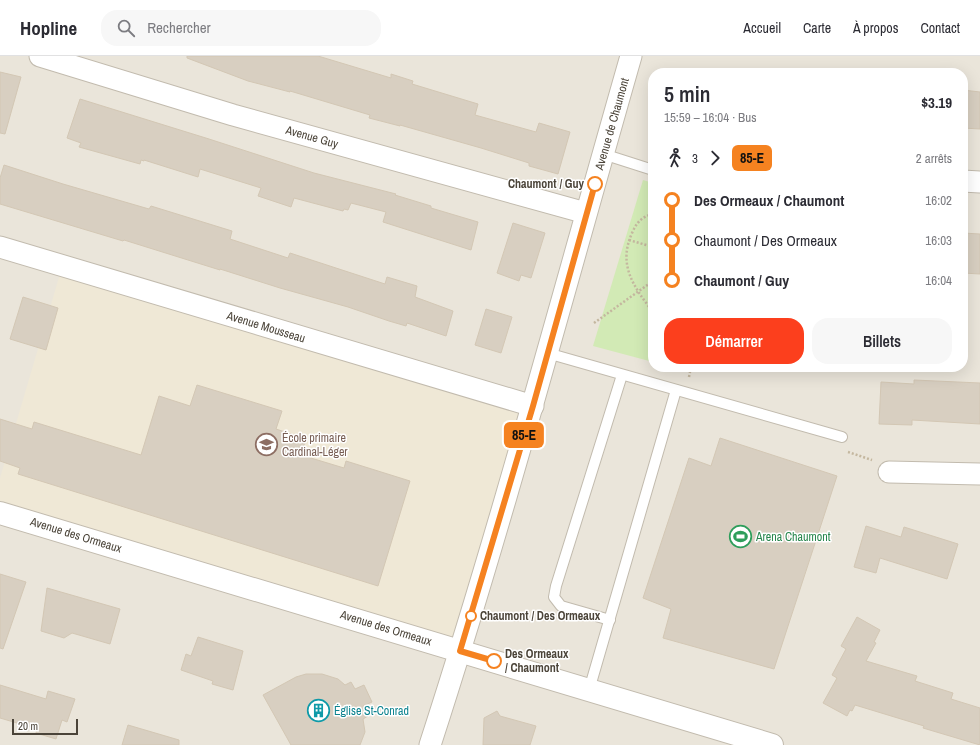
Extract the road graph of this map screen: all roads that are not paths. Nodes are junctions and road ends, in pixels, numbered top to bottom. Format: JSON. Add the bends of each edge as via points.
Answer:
{"nodes":[{"id":1,"x":40,"y":56,"type":"edge"},
{"id":2,"x":631,"y":56,"type":"edge"},
{"id":3,"x":603,"y":154,"type":"junction"},
{"id":4,"x":648,"y":168,"type":"edge"},
{"id":5,"x":968,"y":181,"type":"edge"},
{"id":6,"x":980,"y":182,"type":"edge"},
{"id":7,"x":586,"y":213,"type":"junction"},
{"id":8,"x":0,"y":247,"type":"edge"},
{"id":9,"x":547,"y":354,"type":"junction"},
{"id":10,"x":622,"y":374,"type":"junction"},
{"id":11,"x":676,"y":390,"type":"junction"},
{"id":12,"x":533,"y":406,"type":"junction"},
{"id":13,"x":842,"y":437,"type":"dead end"},
{"id":14,"x":889,"y":472,"type":"dead end"},
{"id":15,"x":980,"y":474,"type":"edge"},
{"id":16,"x":0,"y":513,"type":"edge"},
{"id":17,"x":610,"y":620,"type":"junction"},
{"id":18,"x":460,"y":651,"type":"junction"},
{"id":19,"x":589,"y":690,"type":"junction"},
{"id":20,"x":430,"y":745,"type":"edge"},
{"id":21,"x":772,"y":745,"type":"edge"}],
"edges":[{"from":1,"to":7,"type":"street","name":"Avenue Guy","via":[[233,115]]},
{"from":2,"to":3,"type":"street","name":"Avenue de Chaumont"},
{"from":3,"to":4,"type":"lane"},
{"from":3,"to":7,"type":"street","name":"Avenue de Chaumont"},
{"from":5,"to":6,"type":"street"},
{"from":7,"to":9,"type":"street","name":"Avenue de Chaumont"},
{"from":8,"to":12,"type":"street","name":"Avenue Mousseau"},
{"from":9,"to":10,"type":"lane"},
{"from":9,"to":12,"type":"street","name":"Avenue de Chaumont"},
{"from":10,"to":11,"type":"lane"},
{"from":10,"to":17,"type":"lane","via":[[554,597],[561,606]]},
{"from":11,"to":13,"type":"lane"},
{"from":11,"to":17,"type":"lane"},
{"from":12,"to":18,"type":"street","name":"Avenue de Chaumont"},
{"from":14,"to":15,"type":"street"},
{"from":16,"to":18,"type":"street","name":"Avenue des Ormeaux"},
{"from":17,"to":19,"type":"lane"},
{"from":18,"to":19,"type":"street","name":"Avenue des Ormeaux"},
{"from":18,"to":20,"type":"street","name":"Avenue de Chaumont"},
{"from":19,"to":21,"type":"street","name":"Avenue des Ormeaux"}]}
